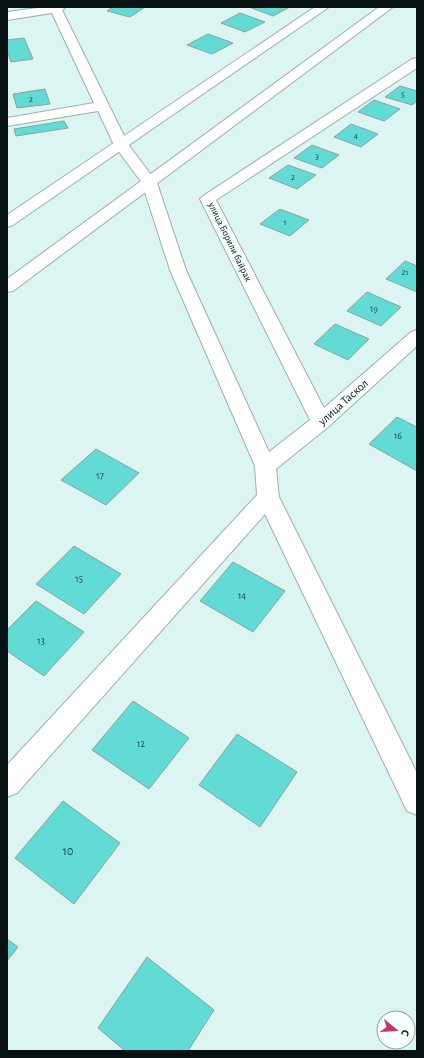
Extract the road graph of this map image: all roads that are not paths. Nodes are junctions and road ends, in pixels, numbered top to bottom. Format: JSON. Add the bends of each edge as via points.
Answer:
{"nodes":[{"id":1,"x":323,"y":7,"type":"edge"},
{"id":2,"x":57,"y":8,"type":"edge"},
{"id":3,"x":384,"y":8,"type":"edge"},
{"id":4,"x":7,"y":16,"type":"edge"},
{"id":5,"x":417,"y":62,"type":"edge"},
{"id":6,"x":102,"y":106,"type":"junction"},
{"id":7,"x":7,"y":122,"type":"edge"},
{"id":8,"x":121,"y":145,"type":"junction"},
{"id":9,"x":149,"y":183,"type":"junction"},
{"id":10,"x":7,"y":222,"type":"edge"},
{"id":11,"x":7,"y":266,"type":"edge"},
{"id":12,"x":24,"y":274,"type":"junction"},
{"id":13,"x":7,"y":287,"type":"edge"},
{"id":14,"x":417,"y":336,"type":"edge"},
{"id":15,"x":321,"y":422,"type":"junction"},
{"id":16,"x":265,"y":466,"type":"junction"},
{"id":17,"x":268,"y":497,"type":"junction"},
{"id":18,"x":7,"y":784,"type":"edge"},
{"id":19,"x":417,"y":802,"type":"edge"}],
"edges":[{"from":1,"to":8,"type":"street"},
{"from":2,"to":4,"type":"street"},
{"from":2,"to":6,"type":"street"},
{"from":3,"to":9,"type":"street"},
{"from":5,"to":15,"type":"street","name":"улица Борили байрак","via":[[208,199]]},
{"from":6,"to":7,"type":"street"},
{"from":6,"to":8,"type":"street"},
{"from":8,"to":9,"type":"street"},
{"from":8,"to":10,"type":"street"},
{"from":9,"to":12,"type":"street"},
{"from":9,"to":16,"type":"street","via":[[178,270]]},
{"from":11,"to":12,"type":"street"},
{"from":12,"to":13,"type":"street"},
{"from":14,"to":15,"type":"street","name":"улица Таскол"},
{"from":15,"to":16,"type":"street","name":"улица Таскол"},
{"from":16,"to":17,"type":"street"},
{"from":17,"to":18,"type":"street"},
{"from":17,"to":19,"type":"street"}]}
